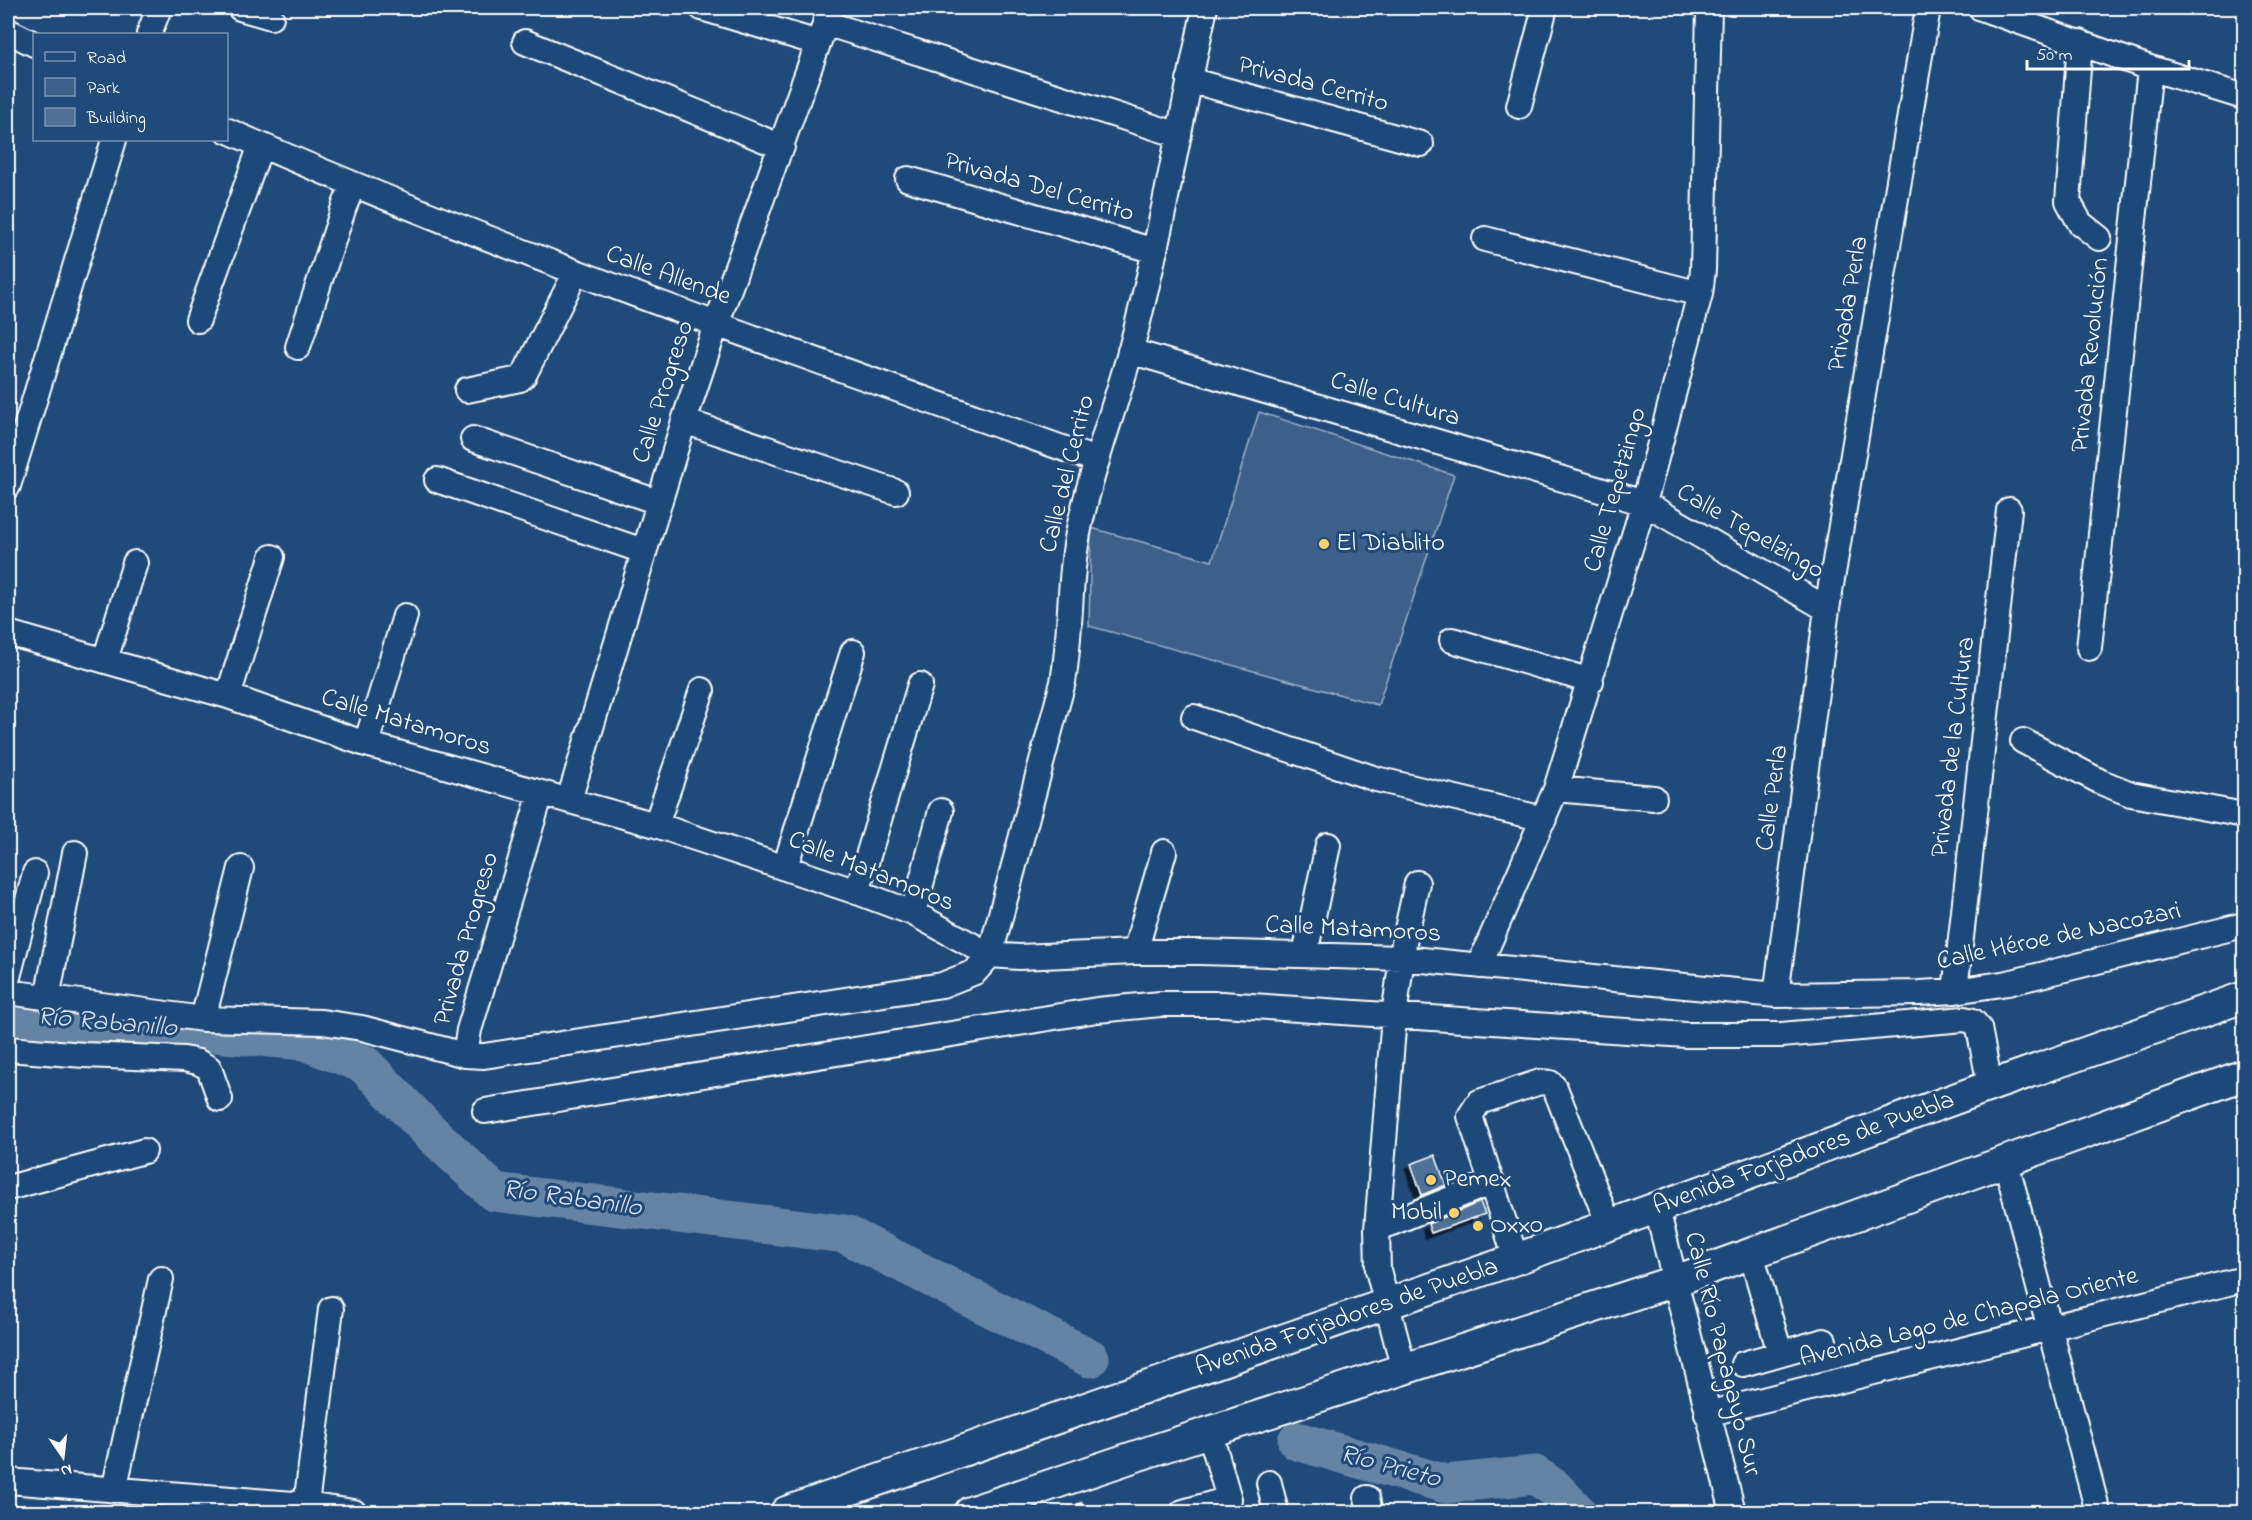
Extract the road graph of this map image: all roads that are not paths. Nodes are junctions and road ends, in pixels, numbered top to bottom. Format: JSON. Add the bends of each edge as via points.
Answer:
{"nodes":[{"id":1,"x":159,"y":8,"type":"edge"},
{"id":2,"x":240,"y":8,"type":"edge"},
{"id":3,"x":702,"y":8,"type":"edge"},
{"id":4,"x":1205,"y":8,"type":"edge"},
{"id":5,"x":1545,"y":8,"type":"edge"},
{"id":6,"x":1709,"y":8,"type":"edge"},
{"id":7,"x":1928,"y":8,"type":"edge"},
{"id":8,"x":1981,"y":8,"type":"edge"},
{"id":9,"x":271,"y":17,"type":"dead end"},
{"id":10,"x":825,"y":25,"type":"edge"},
{"id":11,"x":8,"y":31,"type":"edge"},
{"id":12,"x":149,"y":33,"type":"edge"},
{"id":13,"x":525,"y":42,"type":"dead end"},
{"id":14,"x":2080,"y":42,"type":"junction"},
{"id":15,"x":33,"y":44,"type":"edge"},
{"id":16,"x":2150,"y":68,"type":"junction"},
{"id":17,"x":1189,"y":80,"type":"junction"},
{"id":18,"x":2244,"y":97,"type":"edge"},
{"id":19,"x":1519,"y":106,"type":"dead end"},
{"id":20,"x":228,"y":131,"type":"edge"},
{"id":21,"x":1179,"y":135,"type":"junction"},
{"id":22,"x":114,"y":141,"type":"edge"},
{"id":23,"x":1421,"y":144,"type":"dead end"},
{"id":24,"x":261,"y":145,"type":"junction"},
{"id":25,"x":782,"y":147,"type":"junction"},
{"id":26,"x":908,"y":179,"type":"dead end"},
{"id":27,"x":353,"y":185,"type":"junction"},
{"id":28,"x":2099,"y":238,"type":"dead end"},
{"id":29,"x":1485,"y":239,"type":"dead end"},
{"id":30,"x":1155,"y":251,"type":"junction"},
{"id":31,"x":576,"y":272,"type":"junction"},
{"id":32,"x":1700,"y":294,"type":"junction"},
{"id":33,"x":198,"y":320,"type":"dead end"},
{"id":34,"x":716,"y":325,"type":"junction"},
{"id":35,"x":298,"y":347,"type":"dead end"},
{"id":36,"x":1130,"y":351,"type":"junction"},
{"id":37,"x":467,"y":390,"type":"dead end"},
{"id":38,"x":684,"y":420,"type":"junction"},
{"id":39,"x":473,"y":439,"type":"dead end"},
{"id":40,"x":1096,"y":460,"type":"junction"},
{"id":41,"x":437,"y":480,"type":"dead end"},
{"id":42,"x":8,"y":486,"type":"edge"},
{"id":43,"x":896,"y":492,"type":"dead end"},
{"id":44,"x":658,"y":502,"type":"junction"},
{"id":45,"x":1644,"y":503,"type":"junction"},
{"id":46,"x":2009,"y":510,"type":"dead end"},
{"id":47,"x":643,"y":551,"type":"junction"},
{"id":48,"x":272,"y":558,"type":"dead end"},
{"id":49,"x":135,"y":563,"type":"dead end"},
{"id":50,"x":1827,"y":609,"type":"junction"},
{"id":51,"x":405,"y":616,"type":"dead end"},
{"id":52,"x":8,"y":633,"type":"edge"},
{"id":53,"x":1452,"y":640,"type":"dead end"},
{"id":54,"x":2089,"y":648,"type":"dead end"},
{"id":55,"x":853,"y":652,"type":"dead end"},
{"id":56,"x":105,"y":660,"type":"junction"},
{"id":57,"x":1590,"y":681,"type":"junction"},
{"id":58,"x":920,"y":685,"type":"dead end"},
{"id":59,"x":702,"y":690,"type":"dead end"},
{"id":60,"x":228,"y":696,"type":"junction"},
{"id":61,"x":1194,"y":717,"type":"dead end"},
{"id":62,"x":2023,"y":741,"type":"dead end"},
{"id":63,"x":366,"y":744,"type":"junction"},
{"id":64,"x":1556,"y":789,"type":"junction"},
{"id":65,"x":541,"y":793,"type":"junction"},
{"id":66,"x":1654,"y":798,"type":"dead end"},
{"id":67,"x":569,"y":800,"type":"junction"},
{"id":68,"x":941,"y":811,"type":"dead end"},
{"id":69,"x":2244,"y":814,"type":"edge"},
{"id":70,"x":1544,"y":819,"type":"junction"},
{"id":71,"x":656,"y":825,"type":"junction"},
{"id":72,"x":1328,"y":845,"type":"dead end"},
{"id":73,"x":1164,"y":852,"type":"dead end"},
{"id":74,"x":75,"y":853,"type":"dead end"},
{"id":75,"x":785,"y":867,"type":"junction"},
{"id":76,"x":241,"y":868,"type":"dead end"},
{"id":77,"x":35,"y":873,"type":"dead end"},
{"id":78,"x":1417,"y":884,"type":"dead end"},
{"id":79,"x":857,"y":892,"type":"junction"},
{"id":80,"x":913,"y":914,"type":"junction"},
{"id":81,"x":2244,"y":926,"type":"edge"},
{"id":82,"x":1135,"y":952,"type":"junction"},
{"id":83,"x":1305,"y":954,"type":"junction"},
{"id":84,"x":990,"y":955,"type":"junction"},
{"id":85,"x":1402,"y":958,"type":"junction"},
{"id":86,"x":1479,"y":966,"type":"junction"},
{"id":87,"x":8,"y":977,"type":"edge"},
{"id":88,"x":1955,"y":991,"type":"junction"},
{"id":89,"x":8,"y":992,"type":"edge"},
{"id":90,"x":1776,"y":995,"type":"junction"},
{"id":91,"x":2244,"y":997,"type":"edge"},
{"id":92,"x":47,"y":998,"type":"junction"},
{"id":93,"x":1394,"y":1016,"type":"junction"},
{"id":94,"x":203,"y":1019,"type":"junction"},
{"id":95,"x":8,"y":1049,"type":"edge"},
{"id":96,"x":465,"y":1055,"type":"junction"},
{"id":97,"x":2244,"y":1075,"type":"edge"},
{"id":98,"x":1989,"y":1086,"type":"junction"},
{"id":99,"x":220,"y":1099,"type":"dead end"},
{"id":100,"x":485,"y":1112,"type":"dead end"},
{"id":101,"x":144,"y":1151,"type":"dead end"},
{"id":102,"x":2006,"y":1162,"type":"junction"},
{"id":103,"x":1491,"y":1182,"type":"junction"},
{"id":104,"x":8,"y":1188,"type":"edge"},
{"id":105,"x":1657,"y":1209,"type":"junction"},
{"id":106,"x":1610,"y":1225,"type":"junction"},
{"id":107,"x":1377,"y":1229,"type":"junction"},
{"id":108,"x":1751,"y":1253,"type":"junction"},
{"id":109,"x":1516,"y":1259,"type":"junction"},
{"id":110,"x":161,"y":1279,"type":"dead end"},
{"id":111,"x":2244,"y":1279,"type":"edge"},
{"id":112,"x":1675,"y":1281,"type":"junction"},
{"id":113,"x":1386,"y":1303,"type":"junction"},
{"id":114,"x":331,"y":1309,"type":"dead end"},
{"id":115,"x":2049,"y":1327,"type":"junction"},
{"id":116,"x":1824,"y":1341,"type":"dead end"},
{"id":117,"x":1780,"y":1353,"type":"junction"},
{"id":118,"x":1743,"y":1364,"type":"dead end"},
{"id":119,"x":1404,"y":1370,"type":"junction"},
{"id":120,"x":1707,"y":1414,"type":"junction"},
{"id":121,"x":1210,"y":1433,"type":"junction"},
{"id":122,"x":8,"y":1481,"type":"edge"},
{"id":123,"x":1269,"y":1483,"type":"dead end"},
{"id":124,"x":114,"y":1490,"type":"junction"},
{"id":125,"x":306,"y":1505,"type":"junction"},
{"id":126,"x":1231,"y":1506,"type":"edge"},
{"id":127,"x":999,"y":1508,"type":"edge"},
{"id":128,"x":354,"y":1512,"type":"edge"},
{"id":129,"x":786,"y":1512,"type":"edge"},
{"id":130,"x":970,"y":1512,"type":"edge"},
{"id":131,"x":1183,"y":1512,"type":"edge"},
{"id":132,"x":1276,"y":1512,"type":"edge"},
{"id":133,"x":1733,"y":1512,"type":"edge"},
{"id":134,"x":2098,"y":1512,"type":"edge"}],
"edges":[{"from":1,"to":12,"type":"street"},
{"from":2,"to":9,"type":"street"},
{"from":3,"to":10,"type":"street"},
{"from":4,"to":17,"type":"street","name":"Calle del Cerrito"},
{"from":5,"to":19,"type":"street"},
{"from":6,"to":32,"type":"street","name":"Calle Tepetzingo"},
{"from":7,"to":50,"type":"street","name":"Privada Perla"},
{"from":8,"to":14,"type":"street"},
{"from":10,"to":21,"type":"street"},
{"from":10,"to":25,"type":"street","name":"Calle Progreso"},
{"from":11,"to":15,"type":"street"},
{"from":13,"to":25,"type":"street"},
{"from":14,"to":16,"type":"street"},
{"from":14,"to":28,"type":"street","via":[[2068,201],[2080,223]]},
{"from":16,"to":18,"type":"street"},
{"from":16,"to":54,"type":"street","name":"Privada Revolución"},
{"from":17,"to":21,"type":"street","name":"Calle del Cerrito"},
{"from":17,"to":23,"type":"street","name":"Privada Cerrito"},
{"from":20,"to":24,"type":"street","name":"Calle Allende"},
{"from":21,"to":30,"type":"street","name":"Calle del Cerrito"},
{"from":22,"to":42,"type":"street"},
{"from":24,"to":27,"type":"street","name":"Calle Allende"},
{"from":24,"to":33,"type":"street"},
{"from":25,"to":34,"type":"street","name":"Calle Progreso"},
{"from":26,"to":30,"type":"street","name":"Privada Del Cerrito"},
{"from":27,"to":31,"type":"street","name":"Calle Allende"},
{"from":27,"to":35,"type":"street"},
{"from":29,"to":32,"type":"street"},
{"from":30,"to":36,"type":"street","name":"Calle del Cerrito"},
{"from":31,"to":34,"type":"street","name":"Calle Allende"},
{"from":31,"to":37,"type":"street","via":[[524,375]]},
{"from":32,"to":45,"type":"street","name":"Calle Tepetzingo"},
{"from":34,"to":38,"type":"street","name":"Calle Progreso"},
{"from":34,"to":40,"type":"street","name":"Calle Allende"},
{"from":36,"to":40,"type":"street","name":"Calle del Cerrito"},
{"from":36,"to":45,"type":"street","name":"Calle Cultura"},
{"from":38,"to":43,"type":"street"},
{"from":38,"to":44,"type":"street","name":"Calle Progreso"},
{"from":39,"to":44,"type":"street"},
{"from":40,"to":84,"type":"street","name":"Calle del Cerrito","via":[[1073,561],[1069,648],[1063,682]]},
{"from":41,"to":47,"type":"street"},
{"from":44,"to":47,"type":"street","name":"Calle Progreso"},
{"from":45,"to":50,"type":"street","name":"Calle Tepelzingo"},
{"from":45,"to":57,"type":"street","name":"Calle Tepetzingo"},
{"from":46,"to":88,"type":"street","name":"Privada de la Cultura"},
{"from":47,"to":67,"type":"street","name":"Calle Progreso"},
{"from":48,"to":60,"type":"street"},
{"from":49,"to":56,"type":"street"},
{"from":50,"to":90,"type":"street","name":"Calle Perla"},
{"from":51,"to":63,"type":"street"},
{"from":52,"to":56,"type":"street","name":"Calle Matamoros"},
{"from":53,"to":57,"type":"street"},
{"from":55,"to":75,"type":"street"},
{"from":56,"to":60,"type":"street","name":"Calle Matamoros"},
{"from":57,"to":64,"type":"street","name":"Calle Tepetzingo"},
{"from":58,"to":79,"type":"street"},
{"from":59,"to":71,"type":"street"},
{"from":60,"to":63,"type":"street","name":"Calle Matamoros"},
{"from":61,"to":70,"type":"street","via":[[1376,779]]},
{"from":62,"to":69,"type":"street","via":[[2131,794]]},
{"from":63,"to":65,"type":"street","name":"Calle Matamoros"},
{"from":64,"to":66,"type":"street"},
{"from":64,"to":70,"type":"street","name":"Calle Tepetzingo"},
{"from":65,"to":67,"type":"street","name":"Calle Matamoros"},
{"from":65,"to":96,"type":"street","name":"Privada Progreso","via":[[468,1030]]},
{"from":67,"to":71,"type":"street","name":"Calle Matamoros"},
{"from":68,"to":80,"type":"street"},
{"from":70,"to":86,"type":"street","name":"Calle Tepetzingo"},
{"from":71,"to":75,"type":"street","name":"Calle Matamoros"},
{"from":72,"to":83,"type":"street"},
{"from":73,"to":82,"type":"street"},
{"from":74,"to":92,"type":"street"},
{"from":75,"to":79,"type":"street","name":"Calle Matamoros"},
{"from":76,"to":94,"type":"street"},
{"from":77,"to":87,"type":"street"},
{"from":78,"to":85,"type":"street"},
{"from":79,"to":80,"type":"street","name":"Calle Matamoros"},
{"from":80,"to":84,"type":"street","name":"Calle Matamoros"},
{"from":81,"to":88,"type":"street","name":"Calle Héroe de Nacozari"},
{"from":82,"to":83,"type":"street","name":"Calle Matamoros"},
{"from":82,"to":84,"type":"street","name":"Calle Matamoros"},
{"from":83,"to":85,"type":"street","name":"Calle Matamoros"},
{"from":84,"to":96,"type":"street","via":[[975,972],[942,985],[484,1056]]},
{"from":85,"to":86,"type":"street","name":"Calle Matamoros"},
{"from":85,"to":93,"type":"street"},
{"from":86,"to":90,"type":"street","name":"Calle Matamoros"},
{"from":88,"to":90,"type":"street","name":"Calle Héroe de Nacozari"},
{"from":89,"to":92,"type":"street","name":"Privada Progreso"},
{"from":91,"to":98,"type":"main road","name":"Avenida Forjadores de Puebla"},
{"from":92,"to":94,"type":"street","name":"Privada Progreso"},
{"from":93,"to":98,"type":"street","via":[[1686,1035],[1781,1035],[1964,1019],[1979,1028]]},
{"from":93,"to":100,"type":"street","via":[[1222,1004],[1097,1010]]},
{"from":93,"to":107,"type":"street"},
{"from":94,"to":96,"type":"street","name":"Privada Progreso","via":[[322,1022],[362,1028]]},
{"from":95,"to":99,"type":"street","via":[[198,1062],[209,1068]]},
{"from":97,"to":102,"type":"main road"},
{"from":98,"to":105,"type":"main road","name":"Avenida Forjadores de Puebla"},
{"from":101,"to":104,"type":"street"},
{"from":102,"to":108,"type":"main road"},
{"from":102,"to":115,"type":"street"},
{"from":103,"to":106,"type":"street","via":[[1470,1116],[1474,1108],[1479,1102],[1540,1082],[1550,1083]]},
{"from":103,"to":107,"type":"street"},
{"from":103,"to":109,"type":"street"},
{"from":105,"to":106,"type":"main road","name":"Avenida Forjadores de Puebla"},
{"from":105,"to":112,"type":"street","name":"Calle Río Papagayo Sur"},
{"from":106,"to":109,"type":"main road","name":"Avenida Forjadores de Puebla"},
{"from":107,"to":113,"type":"street","via":[[1378,1270]]},
{"from":108,"to":112,"type":"main road"},
{"from":108,"to":117,"type":"street"},
{"from":109,"to":113,"type":"main road","name":"Avenida Forjadores de Puebla"},
{"from":110,"to":124,"type":"street"},
{"from":111,"to":115,"type":"street","name":"Avenida Lago de Chapala Oriente"},
{"from":112,"to":119,"type":"main road"},
{"from":112,"to":120,"type":"street","name":"Calle Río Papagayo Sur"},
{"from":113,"to":119,"type":"street"},
{"from":113,"to":129,"type":"main road","name":"Avenida Forjadores de Puebla"},
{"from":114,"to":125,"type":"street"},
{"from":115,"to":120,"type":"street","name":"Avenida Lago de Chapala Oriente"},
{"from":115,"to":134,"type":"street"},
{"from":116,"to":117,"type":"street"},
{"from":117,"to":118,"type":"street"},
{"from":119,"to":121,"type":"main road"},
{"from":120,"to":133,"type":"street","name":"Calle Río Papagayo Sur"},
{"from":121,"to":126,"type":"street"},
{"from":121,"to":127,"type":"main road"},
{"from":122,"to":124,"type":"street"},
{"from":123,"to":132,"type":"street"},
{"from":124,"to":125,"type":"street"},
{"from":125,"to":128,"type":"street"},
{"from":126,"to":131,"type":"street"},
{"from":127,"to":130,"type":"main road"}]}
